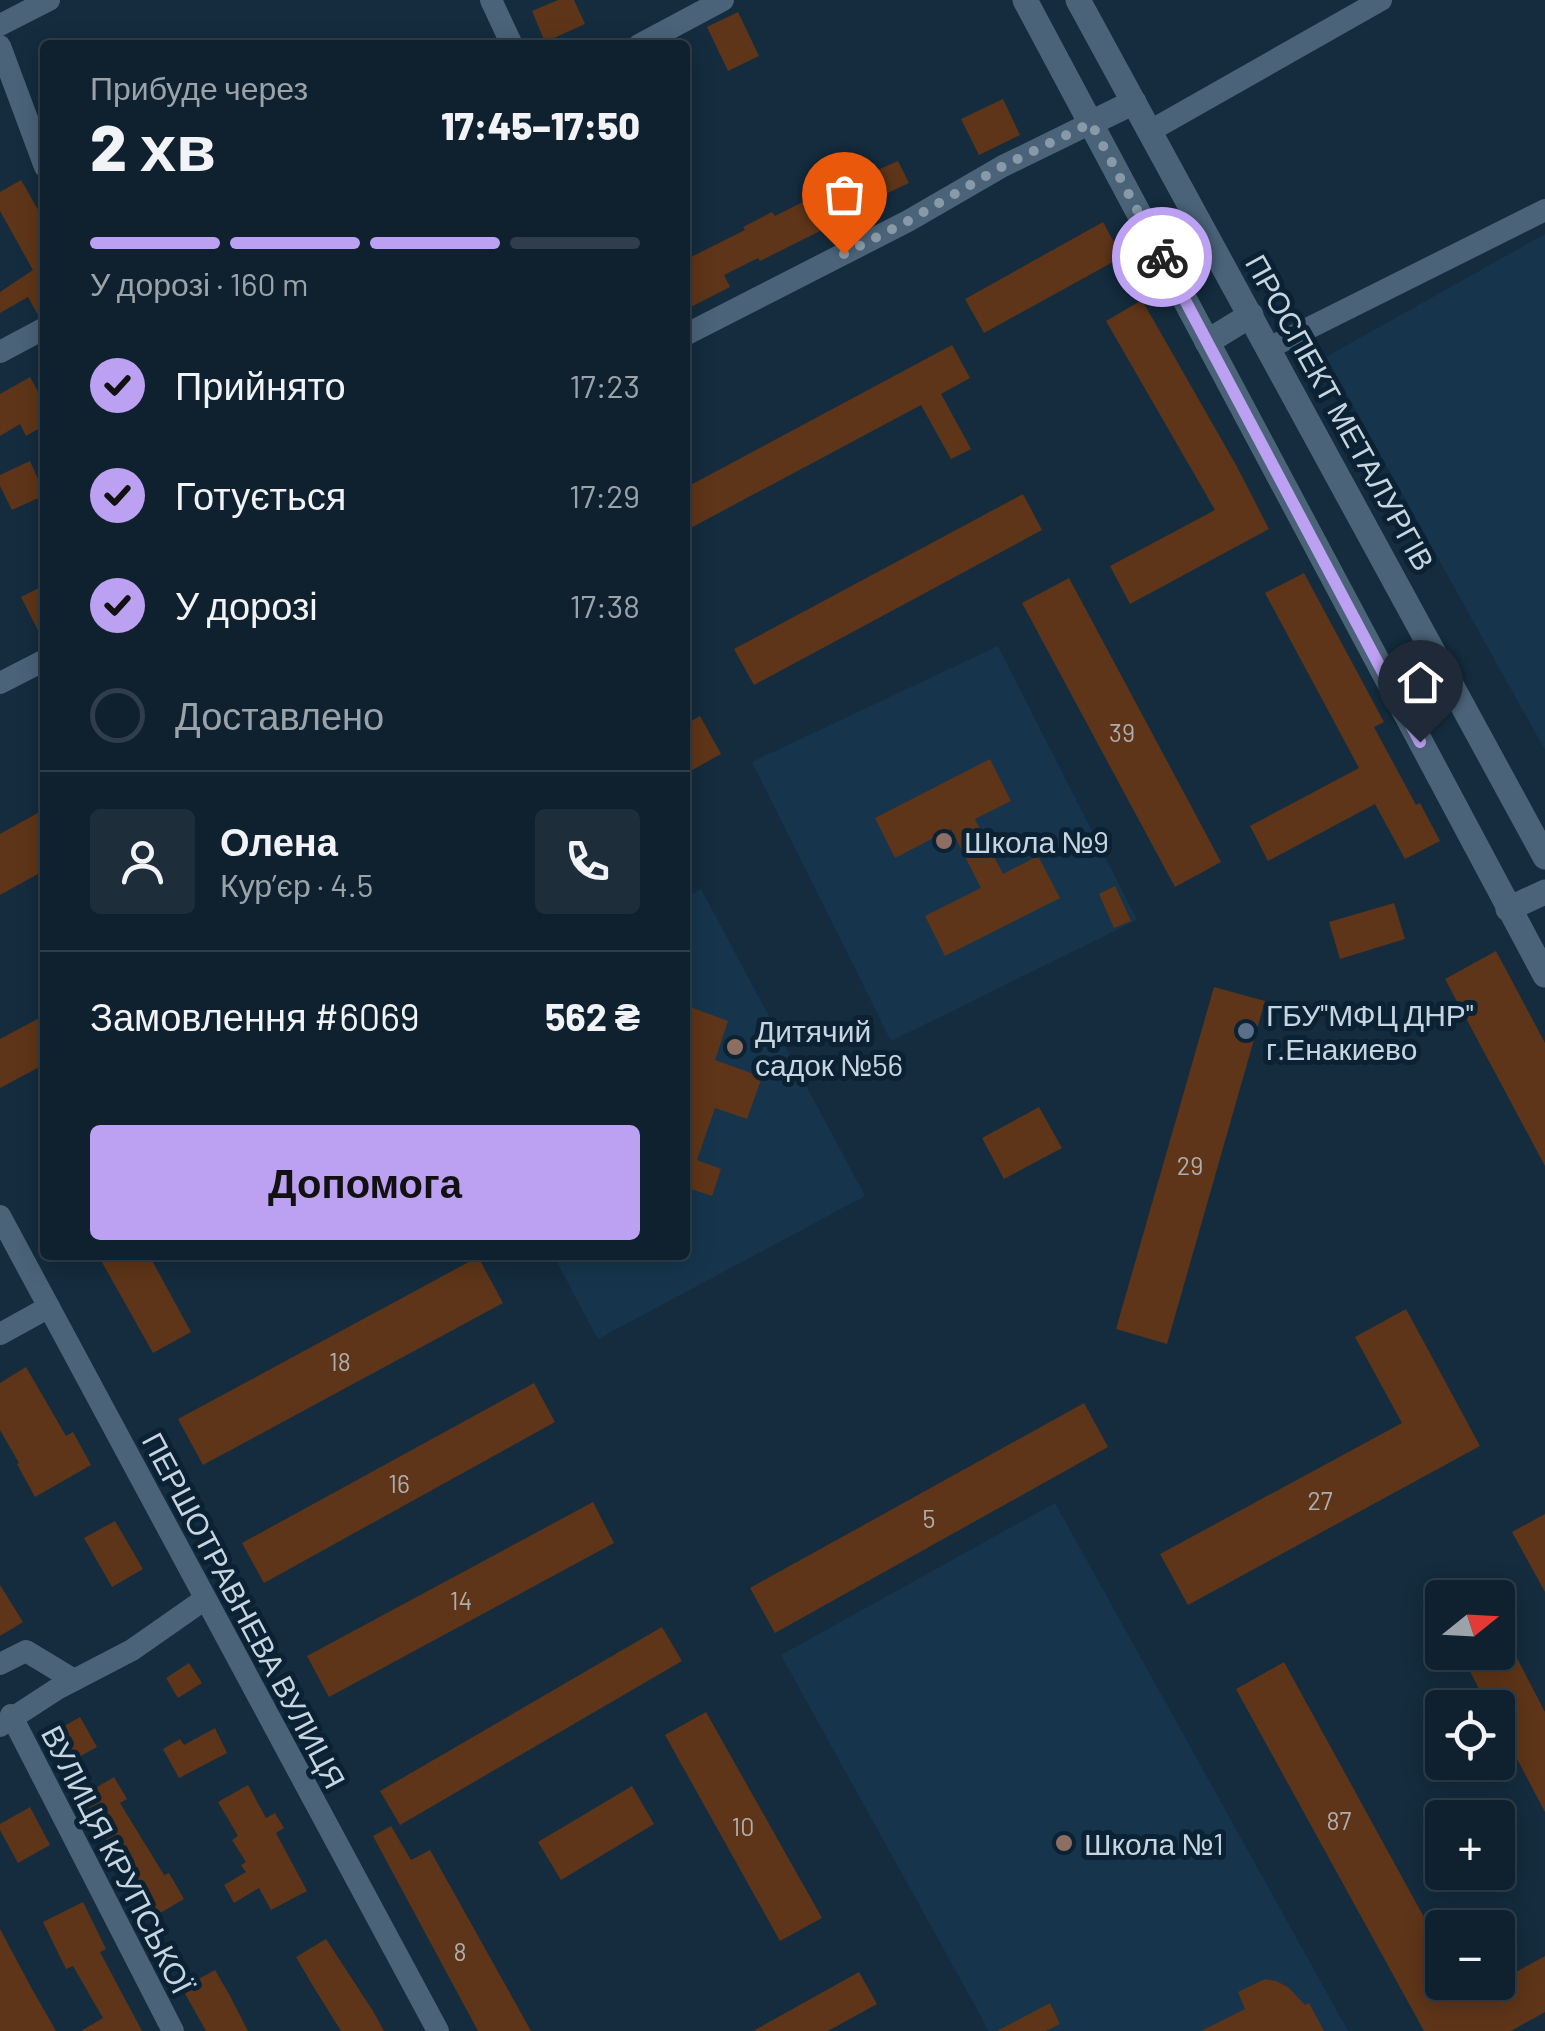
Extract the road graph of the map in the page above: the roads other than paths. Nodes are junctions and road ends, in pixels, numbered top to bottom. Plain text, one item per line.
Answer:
1 (48, 0) edge
2 (490, 0) edge
3 (723, 0) edge
4 (1025, 0) edge
5 (1078, 0) edge
6 (1381, 0) edge
7 (0, 25) edge
8 (510, 40) edge
9 (648, 40) edge
10 (0, 46) edge
11 (1134, 102) junction
12 (1091, 123) junction
13 (1150, 131) junction
14 (40, 153) edge
15 (1545, 210) edge
16 (1251, 314) junction
17 (40, 331) edge
18 (690, 331) edge
19 (1207, 342) junction
20 (1269, 348) junction
21 (0, 352) edge
22 (40, 663) edge
23 (0, 683) edge
24 (1545, 856) edge
25 (1545, 892) edge
26 (1508, 909) junction
27 (1545, 974) edge
28 (0, 1216) edge
29 (49, 1307) junction
30 (0, 1334) edge
31 (205, 1600) junction
32 (0, 1664) edge
33 (74, 1680) junction
34 (8, 1719) edge
35 (173, 2031) edge
36 (438, 2031) edge

1 - 7 street
2 - 8 street
3 - 9 street
4 - 12 street
5 - 11 street, ПРОСПЕКТ МЕТАЛУРГІВ
6 - 13 street
10 - 14 street
11 - 12 street
11 - 13 street, ПРОСПЕКТ МЕТАЛУРГІВ
12 - 18 street
12 - 19 street
13 - 16 street, ПРОСПЕКТ МЕТАЛУРГІВ
15 - 20 street
16 - 19 street
16 - 20 street, ПРОСПЕКТ МЕТАЛУРГІВ
17 - 21 street
19 - 26 street
20 - 24 street, ПРОСПЕКТ МЕТАЛУРГІВ
22 - 23 street
25 - 26 street
26 - 27 street
28 - 29 street, ПЕРШОТРАВНЕВА ВУЛИЦЯ
29 - 30 street
29 - 31 street, ПЕРШОТРАВНЕВА ВУЛИЦЯ
31 - 33 street
31 - 36 street, ПЕРШОТРАВНЕВА ВУЛИЦЯ
32 - 33 street
33 - 34 street
34 - 35 street, ВУЛИЦЯ КРУПСЬКОЇ

